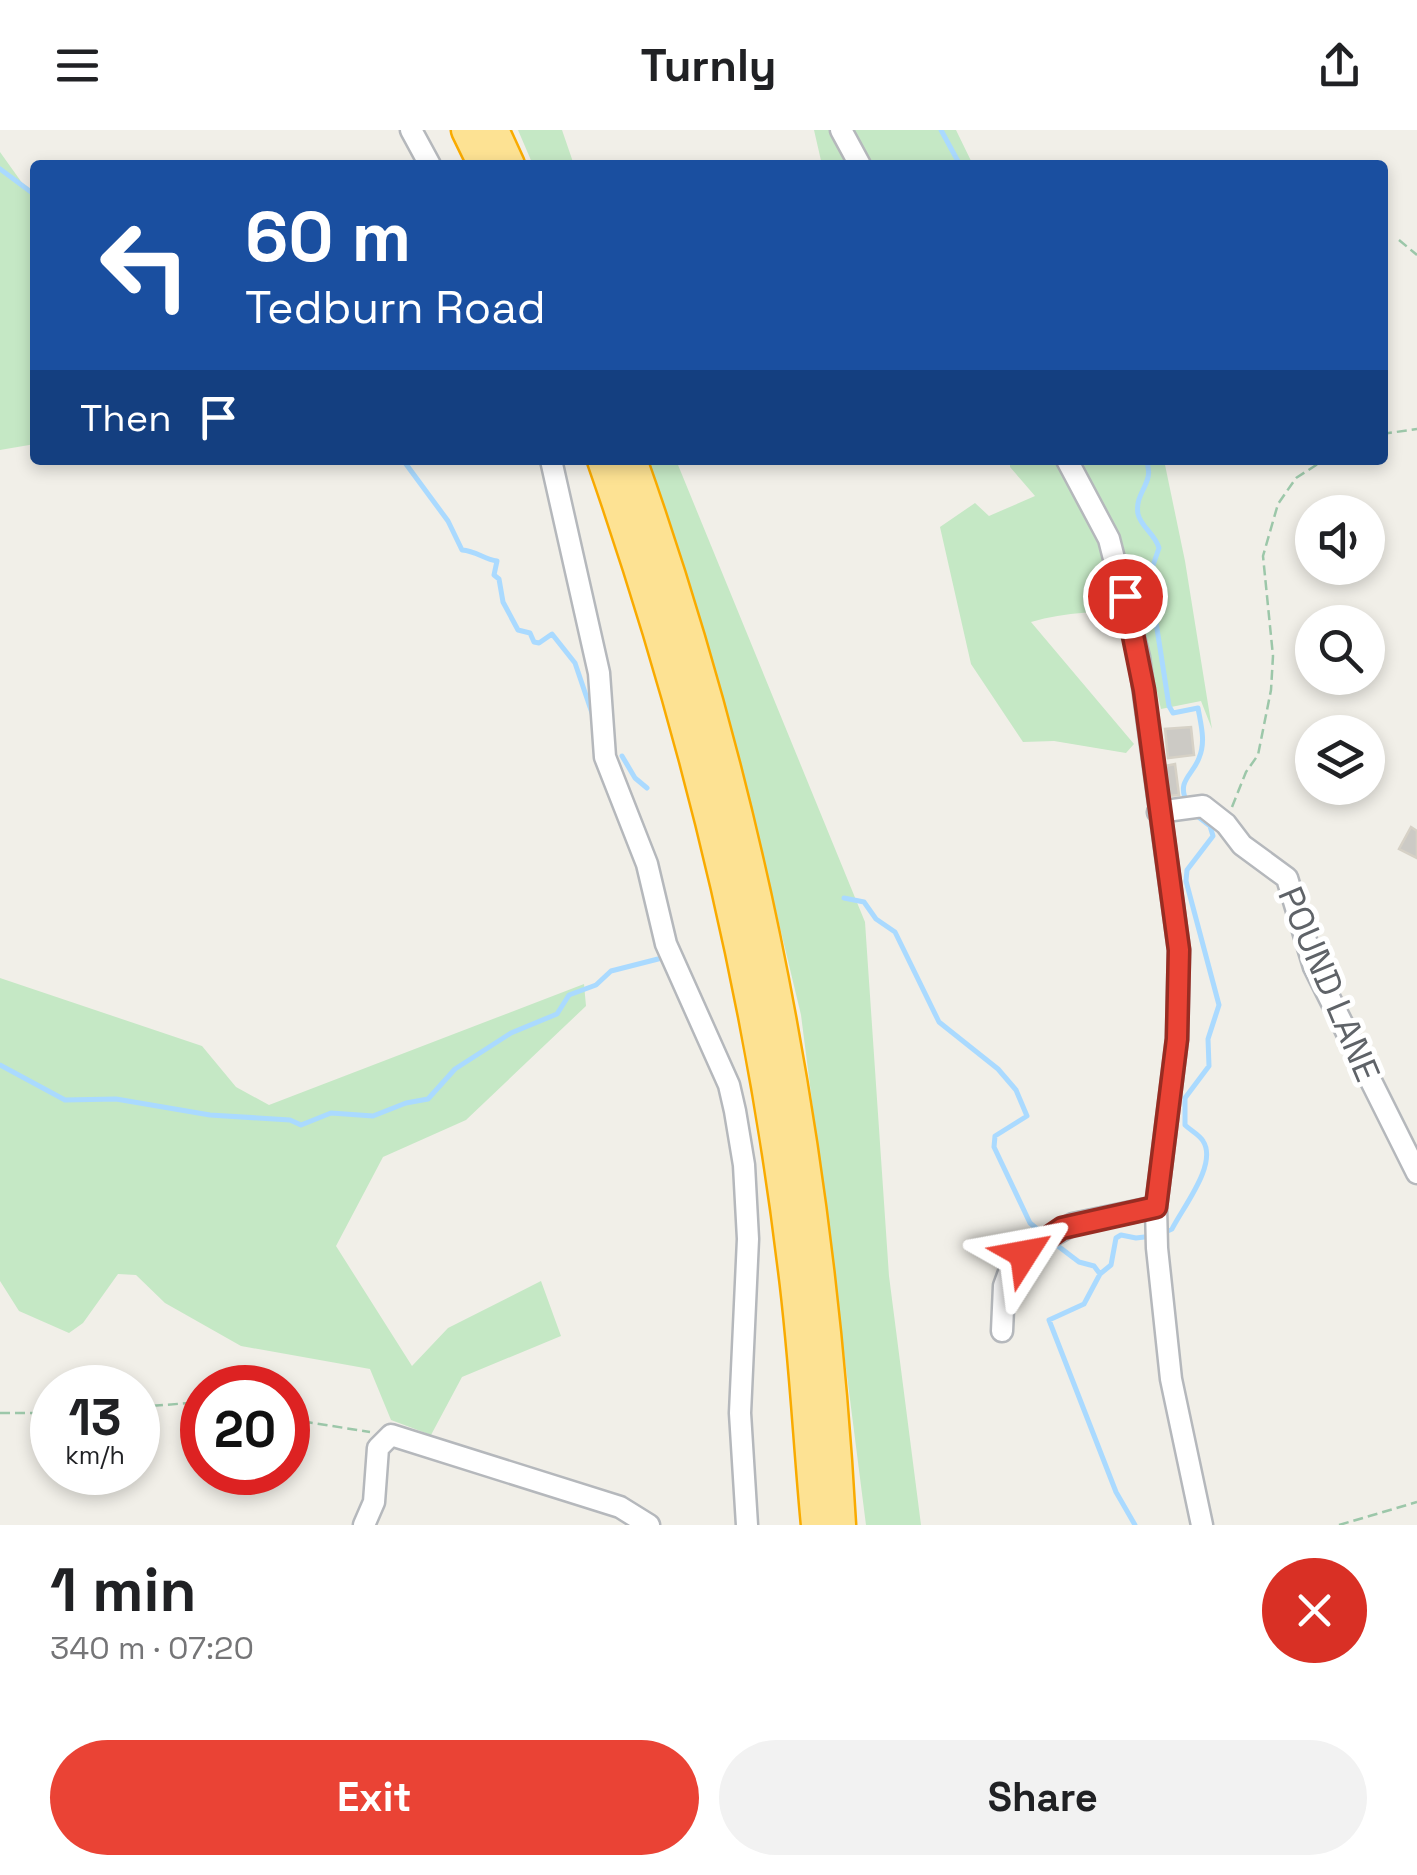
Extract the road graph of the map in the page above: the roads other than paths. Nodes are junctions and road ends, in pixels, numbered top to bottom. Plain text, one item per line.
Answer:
1 (411, 130) edge
2 (467, 130) edge
3 (494, 130) edge
4 (841, 130) edge
5 (427, 160) edge
6 (482, 160) edge
7 (507, 160) edge
8 (857, 160) edge
9 (552, 465) edge
10 (605, 465) edge
11 (632, 465) edge
12 (1070, 465) edge
13 (1158, 812) junction
14 (1417, 1173) edge
15 (1156, 1216) junction
16 (1002, 1331) dead end
17 (364, 1525) edge
18 (649, 1525) edge
19 (747, 1525) edge
20 (817, 1525) edge
21 (840, 1525) edge
22 (1202, 1525) edge

1 - 5 street
2 - 6 highway
3 - 7 highway
4 - 8 street
9 - 19 street
10 - 20 highway
11 - 21 highway
12 - 13 street
13 - 14 street, POUND LANE
13 - 15 street
15 - 16 street
15 - 22 street
17 - 18 street

